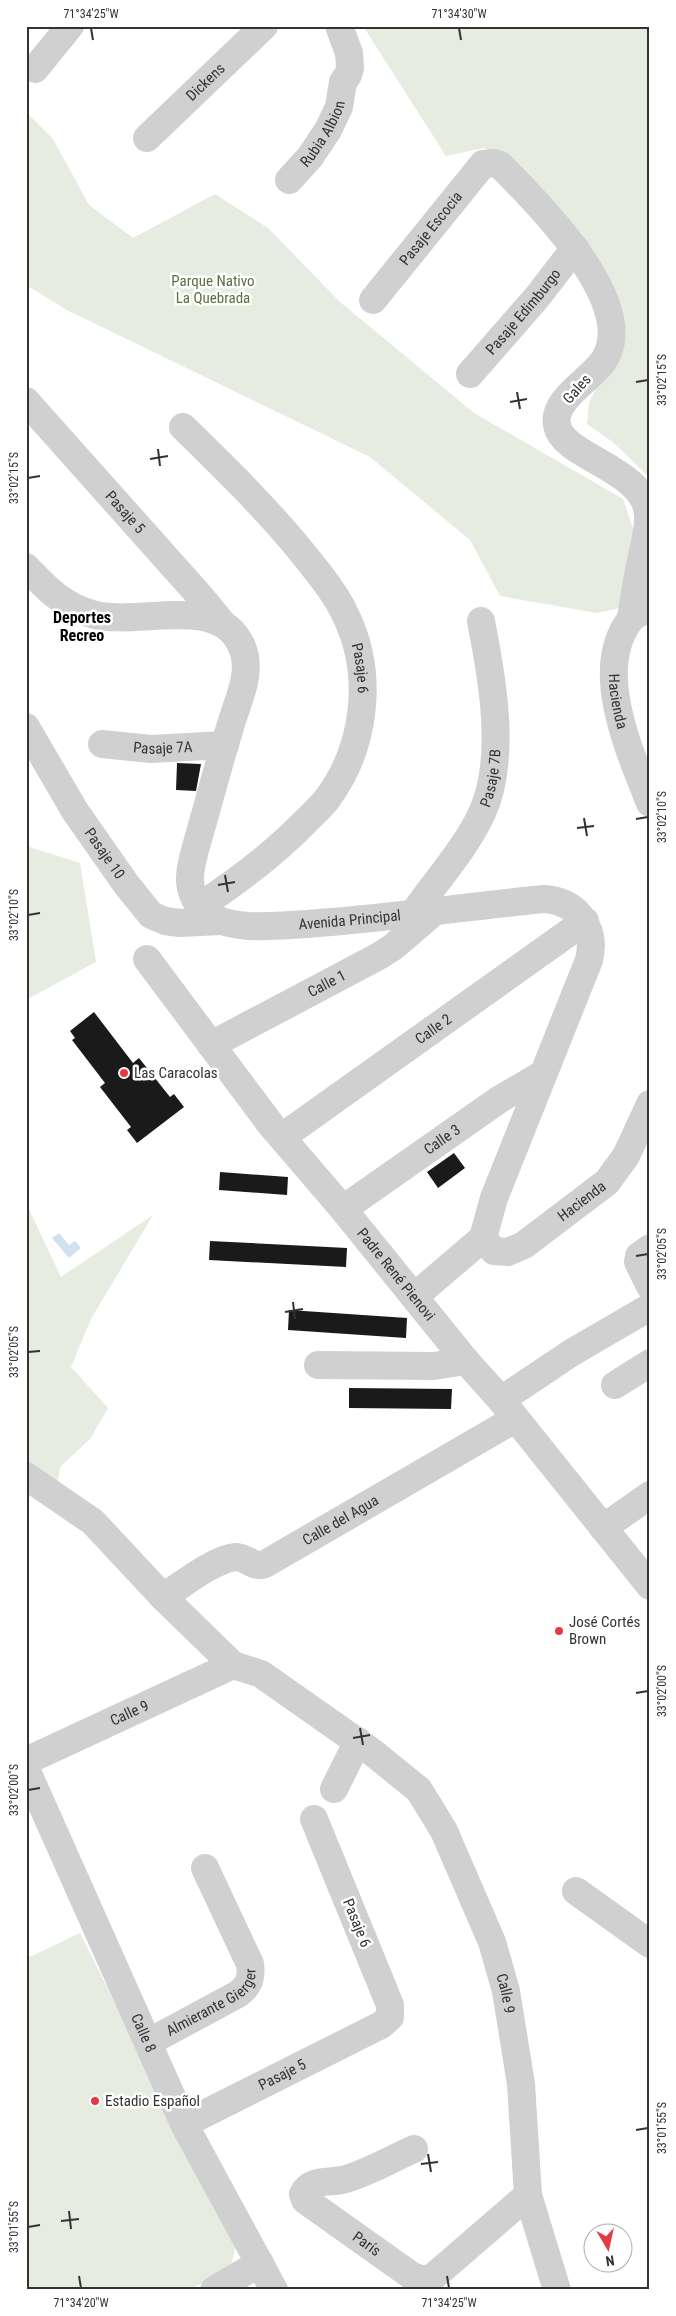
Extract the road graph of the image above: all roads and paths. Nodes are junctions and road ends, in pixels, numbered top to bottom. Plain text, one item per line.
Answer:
1 (70, 26) edge
2 (264, 26) edge
3 (340, 30) edge
4 (35, 69) dead end
5 (147, 138) dead end
6 (494, 163) joint
7 (289, 180) dead end
8 (575, 248) junction
9 (373, 300) dead end
10 (470, 374) dead end
11 (26, 401) edge
12 (183, 427) dead end
13 (26, 567) edge
14 (640, 613) edge
15 (481, 621) dead end
16 (222, 623) junction
17 (26, 728) edge
18 (102, 744) dead end
19 (225, 745) junction
20 (650, 803) edge
21 (424, 912) junction
22 (210, 913) junction
23 (585, 922) junction
24 (147, 959) dead end
25 (211, 1045) junction
26 (544, 1074) junction
27 (650, 1104) edge
28 (282, 1137) junction
29 (343, 1209) junction
30 (483, 1238) junction
31 (650, 1248) edge
32 (650, 1286) edge
33 (415, 1296) junction
34 (650, 1307) edge
35 (466, 1361) junction
36 (650, 1364) edge
37 (318, 1365) dead end
38 (615, 1385) dead end
39 (508, 1409) junction
40 (26, 1476) edge
41 (650, 1495) edge
42 (603, 1528) junction
43 (645, 1572) edge
44 (164, 1597) junction
45 (233, 1665) junction
46 (358, 1741) junction
47 (26, 1761) edge
48 (26, 1769) edge
49 (334, 1789) dead end
50 (314, 1819) dead end
51 (205, 1868) dead end
52 (576, 1891) dead end
53 (650, 1944) edge
54 (381, 2025) joint
55 (149, 2042) junction
56 (184, 2124) junction
57 (414, 2149) dead end
58 (528, 2194) junction
59 (260, 2264) junction
60 (214, 2290) edge
61 (274, 2290) edge
62 (557, 2290) edge

1 - 4 street
2 - 5 street, Dickens
3 - 7 street, Rubia Albion
6 - 8 street, Gales
6 - 9 street, Pasaje Escocia
8 - 10 street, Pasaje Edimburgo
8 - 14 street, Gales
11 - 16 street, Pasaje 5
12 - 22 street, Pasaje 6
13 - 16 street
14 - 20 street, Hacienda
15 - 21 street, Pasaje 7B
16 - 19 street
17 - 22 street, Pasaje 10
18 - 19 street, Pasaje 7A
19 - 22 street
21 - 22 street, Avenida Principal
21 - 23 street, Avenida Principal
21 - 25 street, Calle 1
23 - 26 street
23 - 28 street, Calle 2
24 - 25 street, Padre René Pienovi
25 - 28 street, Padre René Pienovi
26 - 29 street, Calle 3
26 - 30 street
27 - 30 street, Hacienda
28 - 29 street, Padre René Pienovi
29 - 33 street, Padre René Pienovi
30 - 33 street
31 - 32 street
33 - 35 street, Padre René Pienovi
34 - 39 street, Calle del Agua
35 - 37 street
35 - 39 street, Padre René Pienovi
36 - 38 street
39 - 42 street, Padre René Pienovi
39 - 44 street, Calle del Agua
40 - 44 street, Calle 9
41 - 42 street
42 - 43 street, Padre René Pienovi
44 - 45 street, Calle 9
45 - 46 street, Calle 9
45 - 47 street, Calle 9
46 - 49 street
46 - 58 street, Calle 9
48 - 55 street, Calle 8
50 - 54 street, Pasaje 6
51 - 55 street, Almierante Gierger
52 - 53 street
54 - 56 street, Pasaje 5
55 - 56 street, Calle 8
56 - 59 street, Calle 8
57 - 58 street, París
58 - 62 street, Calle 9
59 - 60 street
59 - 61 street, Calle 8

